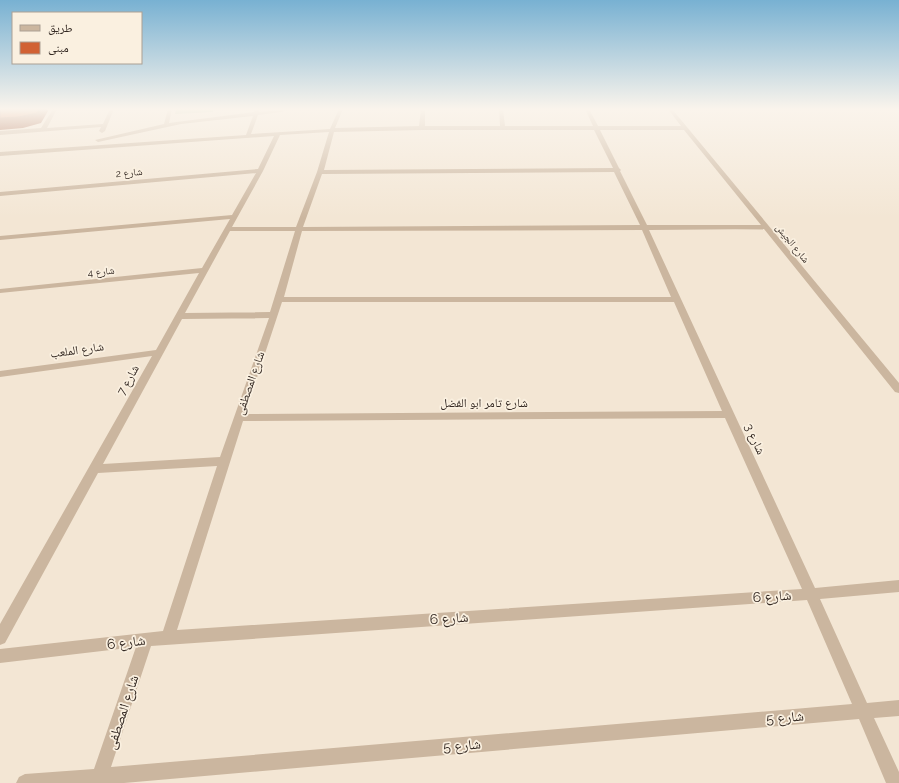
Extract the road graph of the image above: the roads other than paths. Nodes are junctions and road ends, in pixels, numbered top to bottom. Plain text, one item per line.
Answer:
1 (74, 146) edge
2 (272, 146) edge
3 (328, 146) edge
4 (605, 146) edge
5 (700, 146) edge
6 (0, 154) edge
7 (618, 170) junction
8 (260, 171) junction
9 (320, 172) junction
10 (0, 194) edge
11 (233, 217) junction
12 (644, 227) junction
13 (767, 227) junction
14 (227, 229) junction
15 (299, 229) junction
16 (0, 238) edge
17 (205, 270) junction
18 (0, 291) edge
19 (677, 299) junction
20 (279, 300) junction
21 (274, 315) junction
22 (179, 316) junction
23 (158, 352) junction
24 (0, 374) edge
25 (899, 390) edge
26 (729, 414) junction
27 (239, 418) junction
28 (224, 461) junction
29 (93, 469) junction
30 (899, 586) edge
31 (811, 594) junction
32 (168, 637) junction
33 (0, 638) edge
34 (146, 640) junction
35 (0, 656) edge
36 (899, 708) edge
37 (863, 711) junction
38 (99, 780) edge
39 (25, 783) edge
40 (894, 783) edge

1 - 6 street
2 - 8 street, شارع 7
3 - 9 street, شارع المصطفى
4 - 7 street, شارع 3
5 - 13 street, شارع الجيش
7 - 9 street
7 - 12 street, شارع 3
8 - 10 street, شارع 2
8 - 11 street, شارع 7
9 - 15 street, شارع المصطفى
11 - 14 street, شارع 7
11 - 16 street
12 - 13 street
12 - 15 street
12 - 19 street, شارع 3
13 - 25 street, شارع الجيش
14 - 15 street
14 - 17 street, شارع 7
15 - 20 street, شارع المصطفى
17 - 18 street, شارع 4
17 - 22 street, شارع 7
19 - 20 street
19 - 26 street, شارع 3
20 - 21 street, شارع المصطفى
21 - 22 street
21 - 27 street, شارع المصطفى
22 - 23 street, شارع 7
23 - 24 street, شارع الملعب
23 - 29 street, شارع 7
26 - 27 street, شارع تامر ابو الفضل
26 - 31 street, شارع 3
27 - 28 street, شارع المصطفى
28 - 29 street
28 - 32 street, شارع المصطفى
29 - 33 street, شارع 7
30 - 31 street, شارع 6
31 - 32 street, شارع 6
31 - 37 street, شارع 3
32 - 34 street, شارع 6
34 - 35 street, شارع 6
34 - 38 street, شارع المصطفى
36 - 37 street, شارع 5
37 - 38 street, شارع 5
37 - 40 street, شارع 3
38 - 39 street, شارع 5

